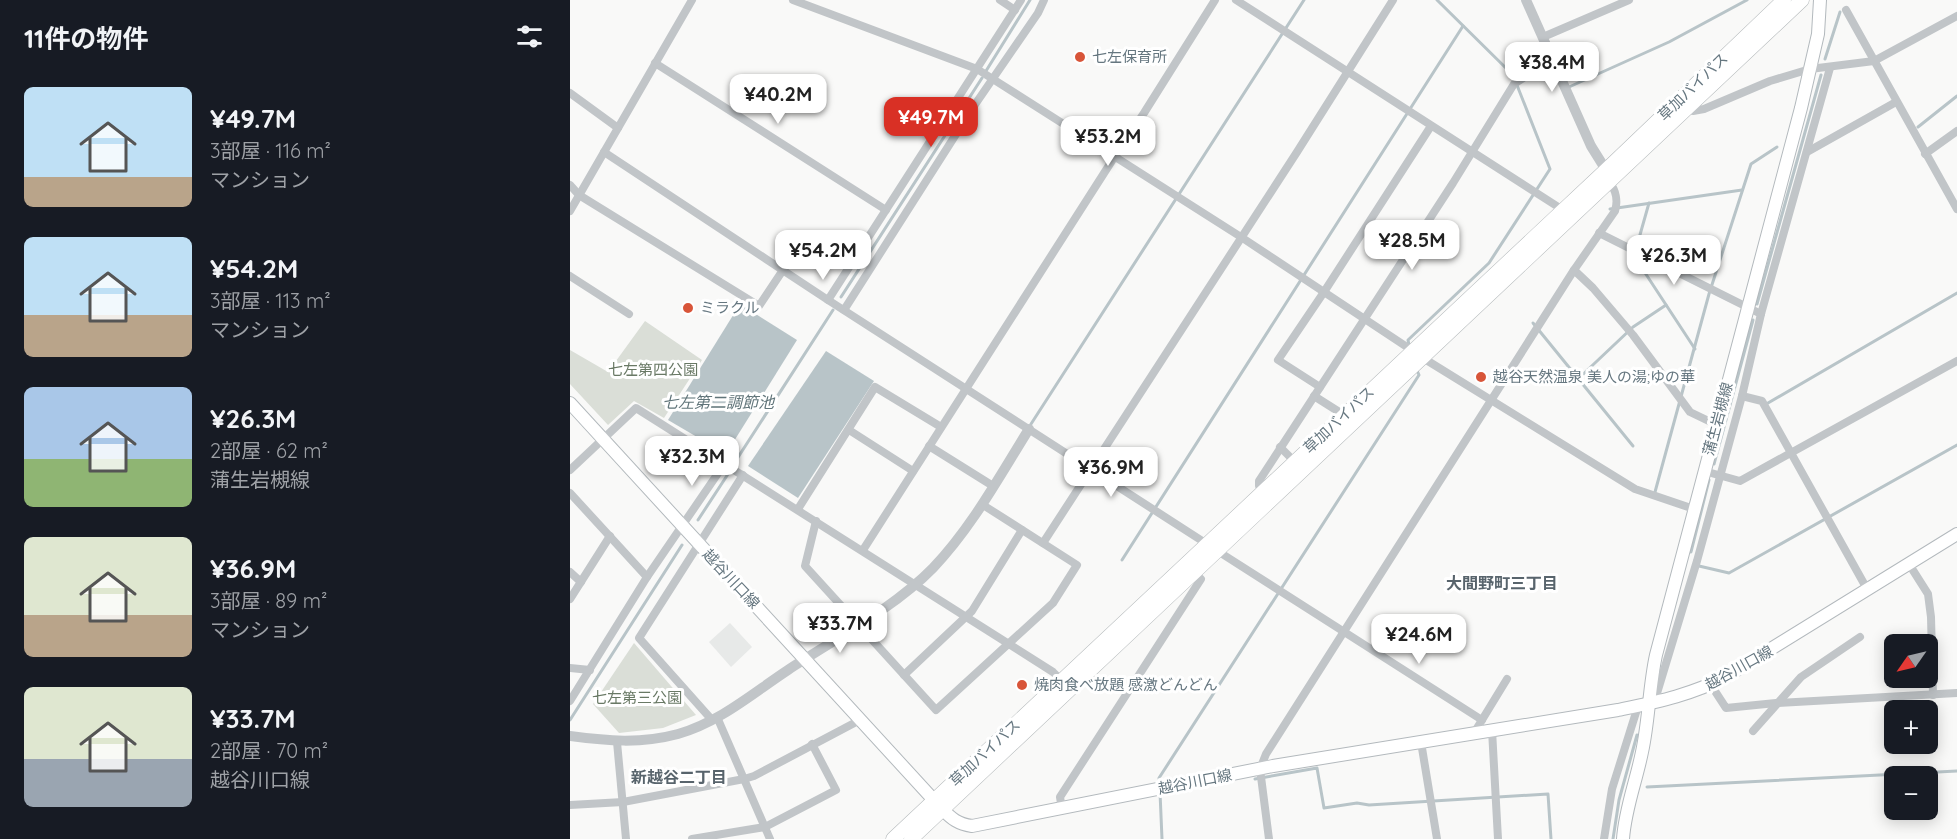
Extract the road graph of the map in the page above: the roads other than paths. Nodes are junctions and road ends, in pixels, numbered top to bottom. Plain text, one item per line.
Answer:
1 (692, 0) edge
2 (793, 0) edge
3 (1000, 0) edge
4 (1022, 0) edge
5 (1044, 0) edge
6 (1215, 0) edge
7 (1236, 0) edge
8 (1393, 0) edge
9 (1526, 0) edge
10 (1629, 0) edge
11 (1784, 0) edge
12 (1802, 0) edge
13 (1820, 0) edge
14 (1015, 10) junction
15 (1846, 10) dead end
16 (1957, 16) edge
17 (1543, 37) junction
18 (1552, 59) junction
19 (1874, 61) junction
20 (655, 63) junction
21 (1830, 68) junction
22 (977, 69) junction
23 (1810, 69) junction
24 (1348, 72) junction
25 (992, 79) junction
26 (570, 93) edge
27 (1896, 102) junction
28 (1689, 107) junction
29 (1431, 126) junction
30 (618, 128) junction
31 (1957, 132) edge
32 (604, 152) junction
33 (1471, 152) junction
34 (1807, 152) junction
35 (1925, 154) junction
36 (1114, 156) junction
37 (1608, 176) junction
38 (570, 185) edge
39 (579, 195) junction
40 (1957, 209) edge
41 (886, 210) junction
42 (1563, 210) junction
43 (570, 211) edge
44 (1599, 233) junction
45 (1241, 237) junction
46 (783, 270) junction
47 (1574, 270) junction
48 (570, 276) edge
49 (1324, 292) junction
50 (828, 300) junction
51 (1748, 309) junction
52 (844, 310) junction
53 (629, 314) dead end
54 (1761, 314) junction
55 (1365, 318) junction
56 (1418, 354) junction
57 (1957, 361) edge
58 (1320, 387) junction
59 (966, 389) junction
60 (1314, 396) junction
61 (1742, 396) junction
62 (1493, 399) junction
63 (570, 403) edge
64 (1344, 415) junction
65 (1717, 425) junction
66 (941, 427) junction
67 (1029, 429) junction
68 (849, 430) junction
69 (603, 440) junction
70 (929, 446) junction
71 (1280, 447) junction
72 (1792, 454) junction
73 (1294, 461) junction
74 (724, 463) junction
75 (570, 470) edge
76 (1091, 470) junction
77 (913, 471) junction
78 (1704, 471) junction
79 (744, 475) junction
80 (1720, 476) junction
81 (993, 486) junction
82 (1263, 491) junction
83 (570, 493) edge
84 (983, 504) junction
85 (1694, 509) junction
86 (798, 510) junction
87 (816, 521) junction
88 (682, 526) junction
89 (1022, 530) junction
90 (1957, 534) edge
91 (610, 536) junction
92 (1043, 543) junction
93 (700, 545) junction
94 (1212, 547) junction
95 (863, 550) junction
96 (1909, 564) junction
97 (570, 572) edge
98 (1194, 573) junction
99 (647, 578) junction
100 (581, 582) junction
101 (915, 584) junction
102 (1867, 589) junction
103 (570, 599) edge
104 (966, 617) junction
105 (858, 624) junction
106 (1343, 632) junction
107 (1860, 637) dead end
108 (1008, 644) junction
109 (805, 659) junction
110 (570, 668) edge
111 (590, 670) junction
112 (904, 675) junction
113 (1507, 679) dead end
114 (1062, 681) junction
115 (1711, 685) junction
116 (1957, 693) edge
117 (1933, 695) junction
118 (570, 701) edge
119 (1776, 703) junction
120 (1647, 704) junction
121 (715, 719) junction
122 (860, 720) junction
123 (1482, 720) junction
124 (1492, 730) junction
125 (1753, 731) dead end
126 (1474, 733) junction
127 (570, 736) edge
128 (617, 742) junction
129 (1420, 742) junction
130 (812, 744) junction
131 (1260, 769) junction
132 (744, 779) junction
133 (623, 802) junction
134 (938, 804) junction
135 (570, 805) edge
136 (1062, 809) junction
137 (765, 827) junction
138 (902, 837) edge
139 (626, 839) edge
140 (692, 839) edge
141 (770, 839) edge
142 (1269, 839) edge
143 (1437, 839) edge
144 (1498, 839) edge
145 (1604, 839) edge
146 (1623, 839) edge

1 - 20 street
2 - 22 street
3 - 14 street
4 - 14 street
5 - 25 street
6 - 36 street
7 - 24 street
8 - 24 street
9 - 17 street
10 - 17 street
11 - 37 highway, 草加バイパス
12 - 28 highway, 草加バイパス
13 - 23 main road, 蒲生岩槻線
14 - 22 street
15 - 19 street
16 - 19 street
17 - 18 street
18 - 33 street
18 - 37 street
19 - 21 street
19 - 27 street
20 - 30 street
20 - 41 street
21 - 23 street
21 - 34 street
22 - 25 street
22 - 41 street
23 - 28 street
23 - 51 main road, 蒲生岩槻線
24 - 29 street
24 - 45 street
25 - 36 street
25 - 52 street
26 - 30 street
27 - 34 street
27 - 35 street
28 - 37 highway, 草加バイパス
29 - 33 street
29 - 49 street
30 - 32 street
31 - 35 street
32 - 39 street
32 - 46 street
33 - 42 street
33 - 55 street
34 - 54 street
35 - 40 street
36 - 45 street
36 - 59 street
37 - 42 highway, 草加バイパス
37 - 44 street
37 - 56 highway, 草加バイパス
38 - 39 street
39 - 43 street
39 - 46 street
41 - 50 street
42 - 56 highway, 草加バイパス
44 - 47 street
44 - 51 street
45 - 49 street
45 - 76 street
46 - 50 street
47 - 62 street
47 - 65 street
48 - 53 street
49 - 55 street
49 - 58 street
50 - 52 street
51 - 54 street
51 - 65 main road, 蒲生岩槻線
52 - 59 street
54 - 61 street
55 - 56 street
55 - 58 street
56 - 62 street
56 - 64 highway, 草加バイパス
56 - 94 highway, 草加バイパス
57 - 72 street
58 - 60 street
59 - 66 street
59 - 67 street
60 - 64 street
60 - 71 street
61 - 72 street
61 - 80 street
62 - 85 street
62 - 106 street
63 - 69 main road, 越谷川口線
64 - 73 highway, 草加バイパス
65 - 78 main road, 蒲生岩槻線
66 - 68 street
66 - 70 street
67 - 76 street
67 - 81 street
68 - 77 street
68 - 86 street
69 - 74 street
69 - 75 street
69 - 88 main road, 越谷川口線
70 - 77 street
70 - 81 street
71 - 73 street
71 - 82 street
72 - 80 street
72 - 102 street
73 - 82 highway, 草加バイパス
74 - 79 street
74 - 88 street
76 - 92 street
76 - 94 street
77 - 95 street
78 - 80 street
78 - 85 main road, 蒲生岩槻線
79 - 86 street
79 - 93 street
80 - 120 street
81 - 84 street
82 - 94 highway, 草加バイパス
83 - 91 street
84 - 89 street
84 - 101 street
85 - 120 main road, 蒲生岩槻線
86 - 87 street
87 - 95 street
87 - 105 street
88 - 93 main road, 越谷川口線
88 - 99 street
89 - 92 street
89 - 104 street
90 - 96 main road, 越谷川口線
91 - 99 street
91 - 100 street
92 - 108 street
93 - 109 main road, 越谷川口線
93 - 121 street
94 - 98 highway, 草加バイパス
94 - 106 street
94 - 114 highway, 草加バイパス
95 - 101 street
96 - 102 main road, 越谷川口線
96 - 117 street
97 - 100 street
98 - 134 highway, 草加バイパス
98 - 136 street
99 - 111 street
100 - 103 street
101 - 104 street
101 - 105 street
102 - 115 main road, 越谷川口線
104 - 108 street
104 - 112 street
105 - 109 street
105 - 112 street
106 - 123 street
106 - 131 street
107 - 119 street
108 - 112 street
108 - 114 street
109 - 121 street
109 - 122 main road, 越谷川口線
110 - 111 street
111 - 118 street
113 - 123 street
114 - 134 highway, 草加バイパス
115 - 119 street
115 - 120 main road, 越谷川口線
116 - 117 street
117 - 119 street
119 - 125 street
120 - 124 main road, 越谷川口線
120 - 145 street
120 - 146 main road, 蒲生岩槻線
121 - 128 street
121 - 132 street
122 - 130 street
122 - 134 main road, 越谷川口線
123 - 126 street
124 - 126 main road, 越谷川口線
124 - 144 street
126 - 129 main road, 越谷川口線
127 - 128 street
128 - 133 street
129 - 131 main road, 越谷川口線
129 - 143 street
130 - 132 street
130 - 137 street
131 - 136 main road, 越谷川口線
131 - 142 street
132 - 133 street
132 - 137 street
133 - 135 street
133 - 139 street
134 - 136 main road, 越谷川口線
134 - 138 highway, 草加バイパス
137 - 140 street
137 - 141 street

